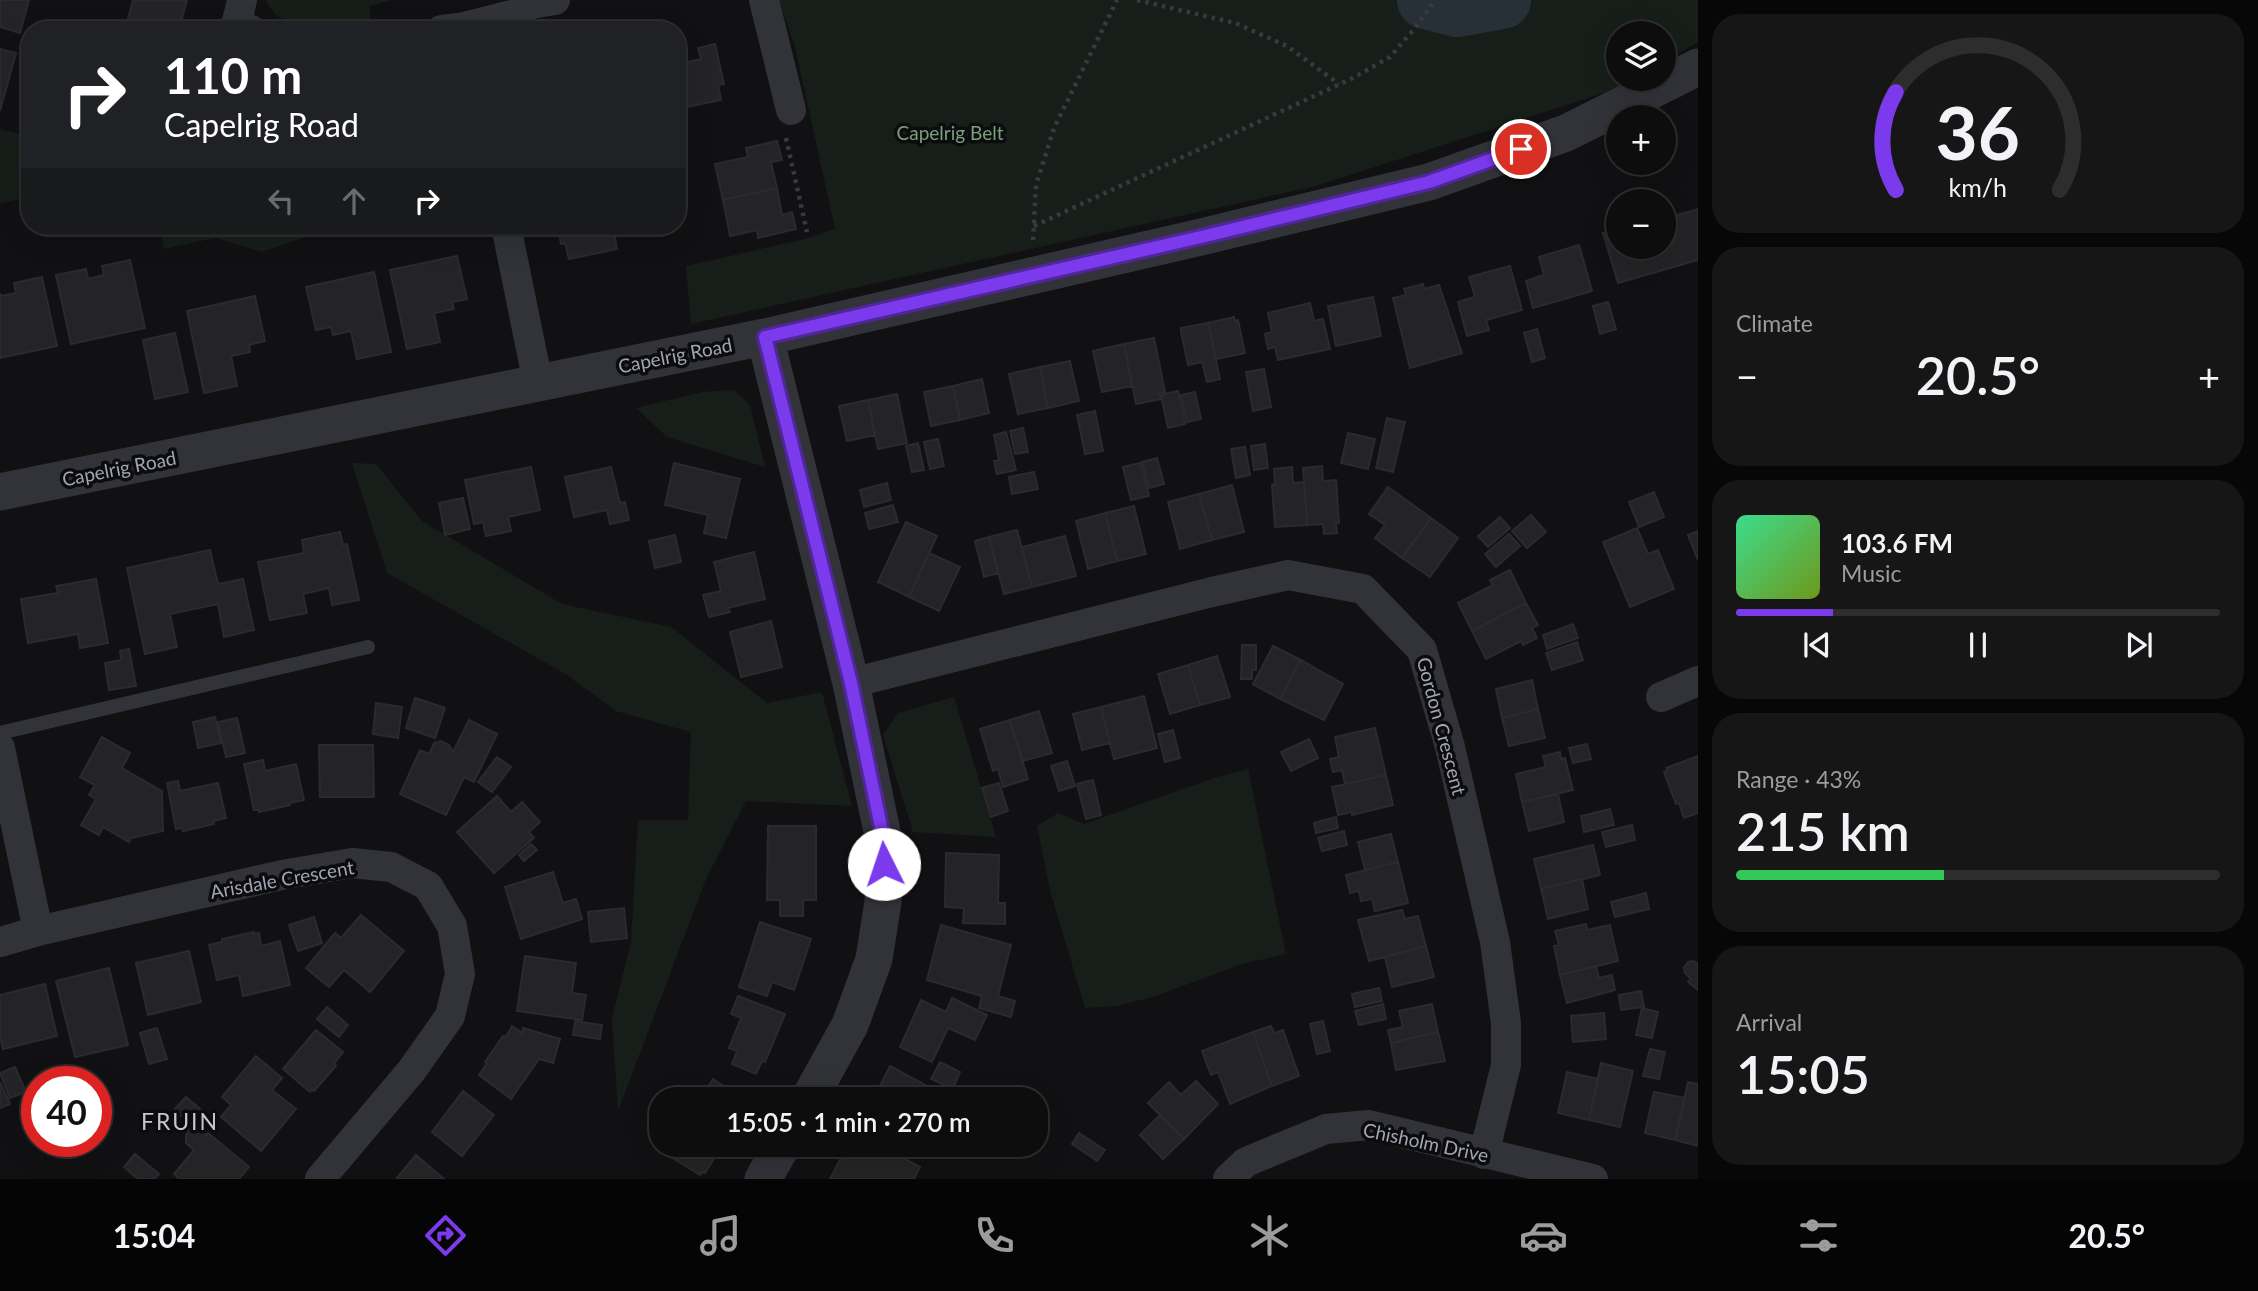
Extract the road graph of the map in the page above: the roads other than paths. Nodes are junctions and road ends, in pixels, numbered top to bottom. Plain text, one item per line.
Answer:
1 (242, 0) edge
2 (555, 0) edge
3 (764, 0) edge
4 (237, 21) edge
5 (470, 21) edge
6 (1698, 67) edge
7 (791, 110) road end
8 (508, 235) edge
9 (765, 337) junction
10 (538, 383) junction
11 (0, 492) edge
12 (368, 647) dead end
13 (1698, 681) edge
14 (851, 683) junction
15 (1661, 698) dead end
16 (0, 733) edge
17 (0, 748) edge
18 (38, 931) junction
19 (0, 942) edge
20 (816, 1087) edge
21 (1485, 1154) junction
22 (776, 1157) edge
23 (320, 1179) edge
24 (764, 1179) edge
25 (1228, 1179) edge
26 (1593, 1179) edge

1 - 4 street
2 - 5 street
3 - 7 street
6 - 9 street, Capelrig Road
8 - 10 street
9 - 10 street, Capelrig Road
9 - 14 street
10 - 11 street, Capelrig Road
12 - 16 lane
13 - 15 street
14 - 20 street
14 - 21 street, Gordon Crescent
17 - 18 street
18 - 19 street, Arisdale Crescent
18 - 23 street, Arisdale Crescent
21 - 25 street, Chisholm Drive
21 - 26 street, Chisholm Drive
22 - 24 street

